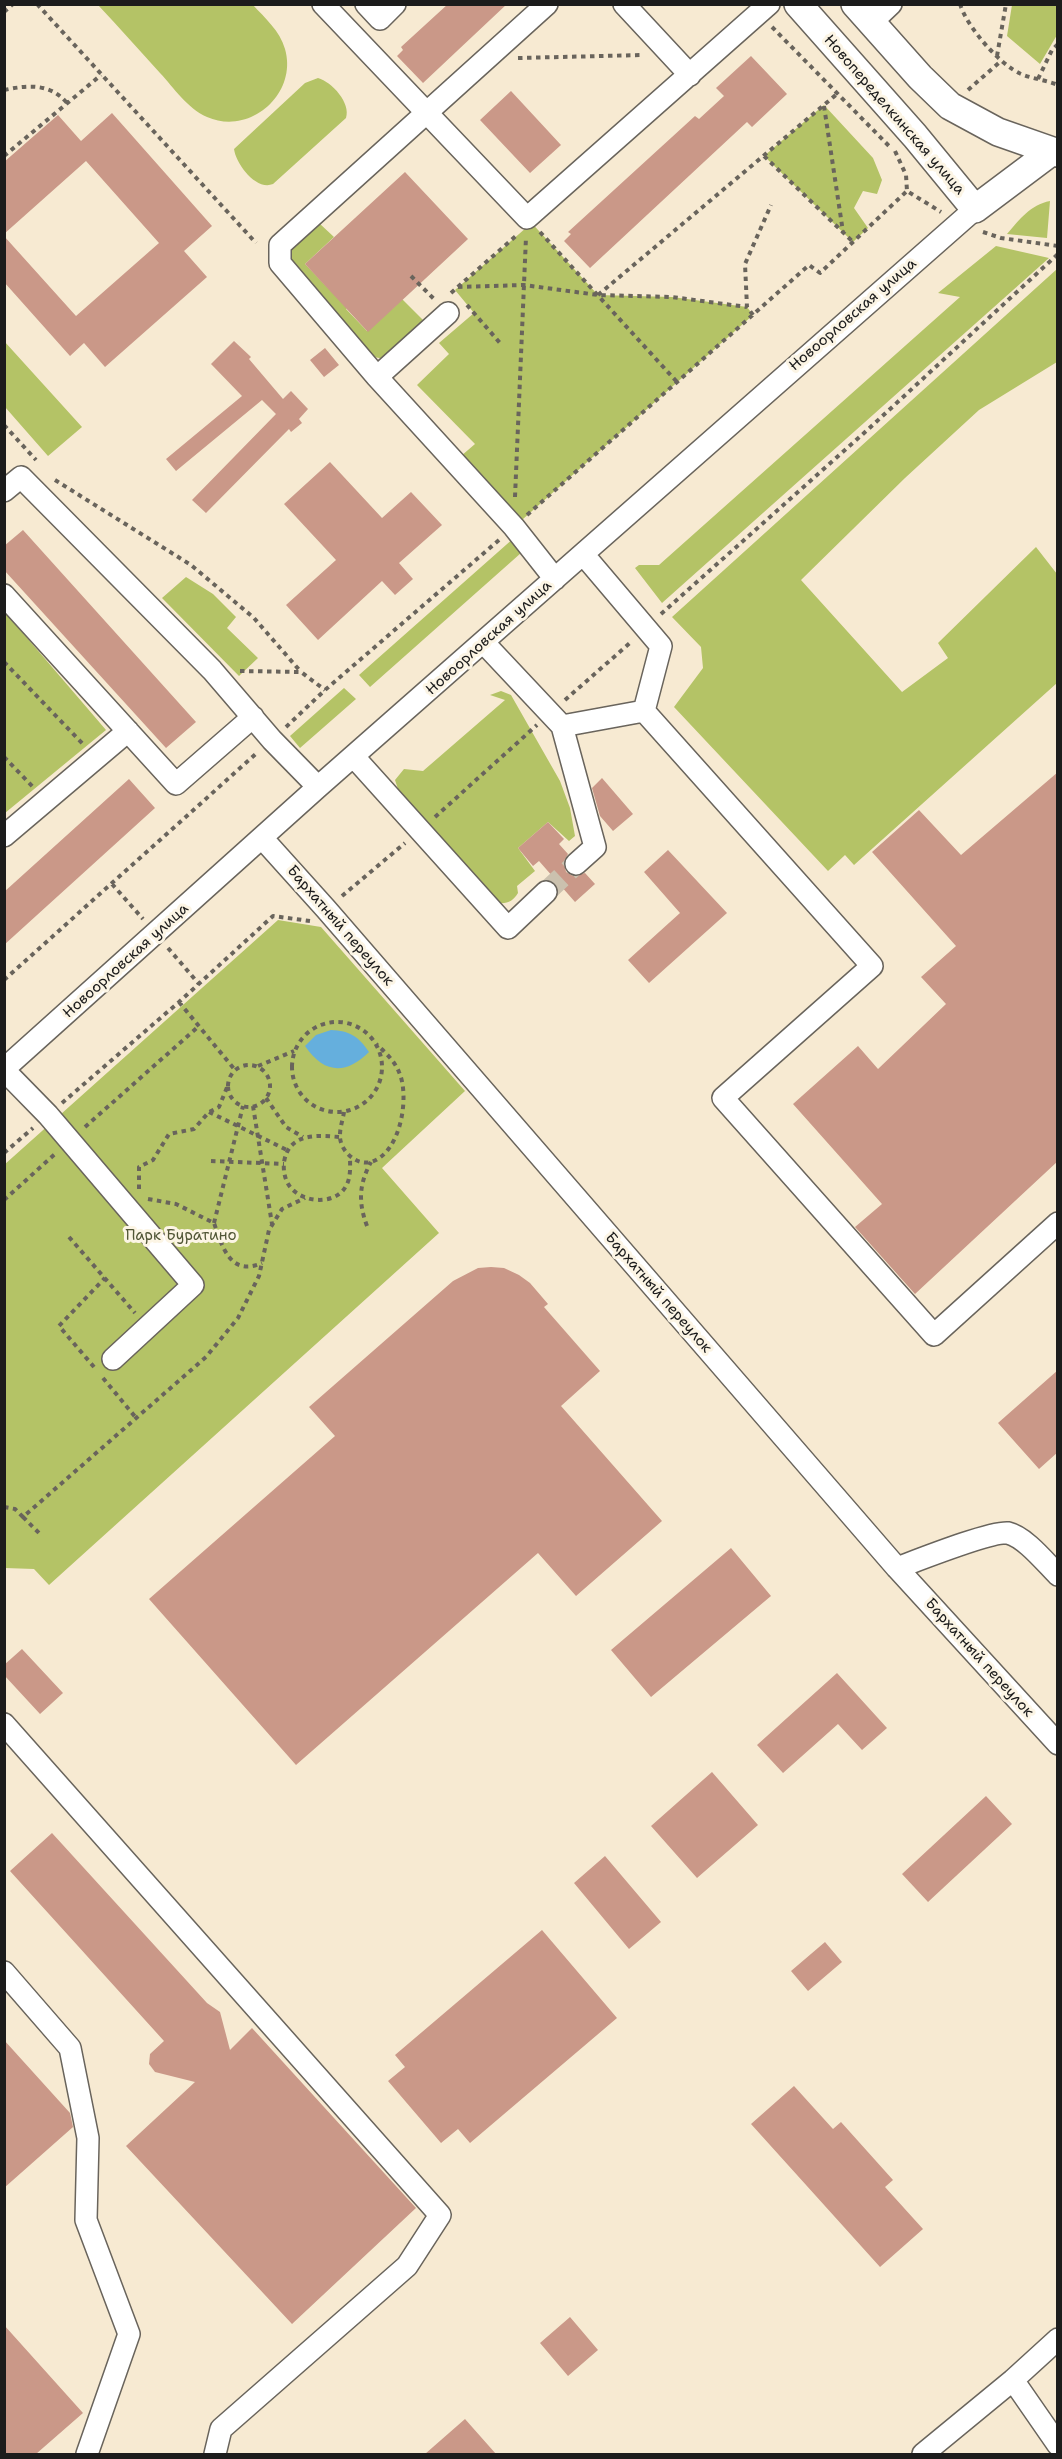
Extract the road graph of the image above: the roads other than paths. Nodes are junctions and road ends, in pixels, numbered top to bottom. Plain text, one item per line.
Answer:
1 (323, 4) edge
2 (366, 4) edge
3 (395, 4) edge
4 (547, 4) edge
5 (624, 4) edge
6 (798, 4) edge
7 (891, 4) edge
8 (765, 9) edge
9 (863, 14) edge
10 (690, 75) junction
11 (425, 113) junction
12 (1054, 153) edge
13 (966, 216) junction
14 (448, 313) road end
15 (376, 377) junction
16 (4, 491) edge
17 (583, 554) junction
18 (555, 579) junction
19 (4, 595) edge
20 (483, 642) junction
21 (645, 711) junction
22 (253, 717) junction
23 (562, 726) junction
24 (128, 731) junction
25 (354, 758) junction
26 (318, 787) junction
27 (4, 836) edge
28 (263, 839) junction
29 (576, 864) tunnel mouth
30 (546, 892) tunnel mouth
31 (7, 1062) edge
32 (1058, 1222) edge
33 (103, 1368) road end
34 (897, 1568) junction
35 (1058, 1575) edge
36 (4, 1724) edge
37 (1058, 1744) edge
38 (4, 1972) edge
39 (1058, 2339) edge
40 (1013, 2380) junction
41 (1058, 2445) edge
42 (87, 2454) edge
43 (215, 2454) edge
44 (923, 2454) edge

1 - 11 street
2 - 3 street
4 - 11 street
5 - 10 street
6 - 13 main road, Новопеределкинская улица
7 - 9 street
8 - 10 street
9 - 12 main road, Новопеределкинская улица
10 - 11 street
11 - 15 street
12 - 13 main road, Новопеределкинская улица
13 - 17 street, Новоорловская улица
14 - 15 street
15 - 18 street
16 - 22 street
17 - 18 street, Новоорловская улица
17 - 21 street
18 - 20 street, Новоорловская улица
19 - 24 street
20 - 23 street
20 - 25 street, Новоорловская улица
21 - 23 street
21 - 32 street
22 - 24 street
22 - 26 street
23 - 29 street
24 - 27 street
25 - 26 street, Новоорловская улица
25 - 30 street
26 - 28 street, Новоорловская улица
28 - 31 street, Новоорловская улица
28 - 34 street, Бархатный переулок
31 - 33 street
34 - 35 street
34 - 37 street, Бархатный переулок
36 - 43 street
38 - 42 street
39 - 40 street
40 - 41 street
40 - 44 street

